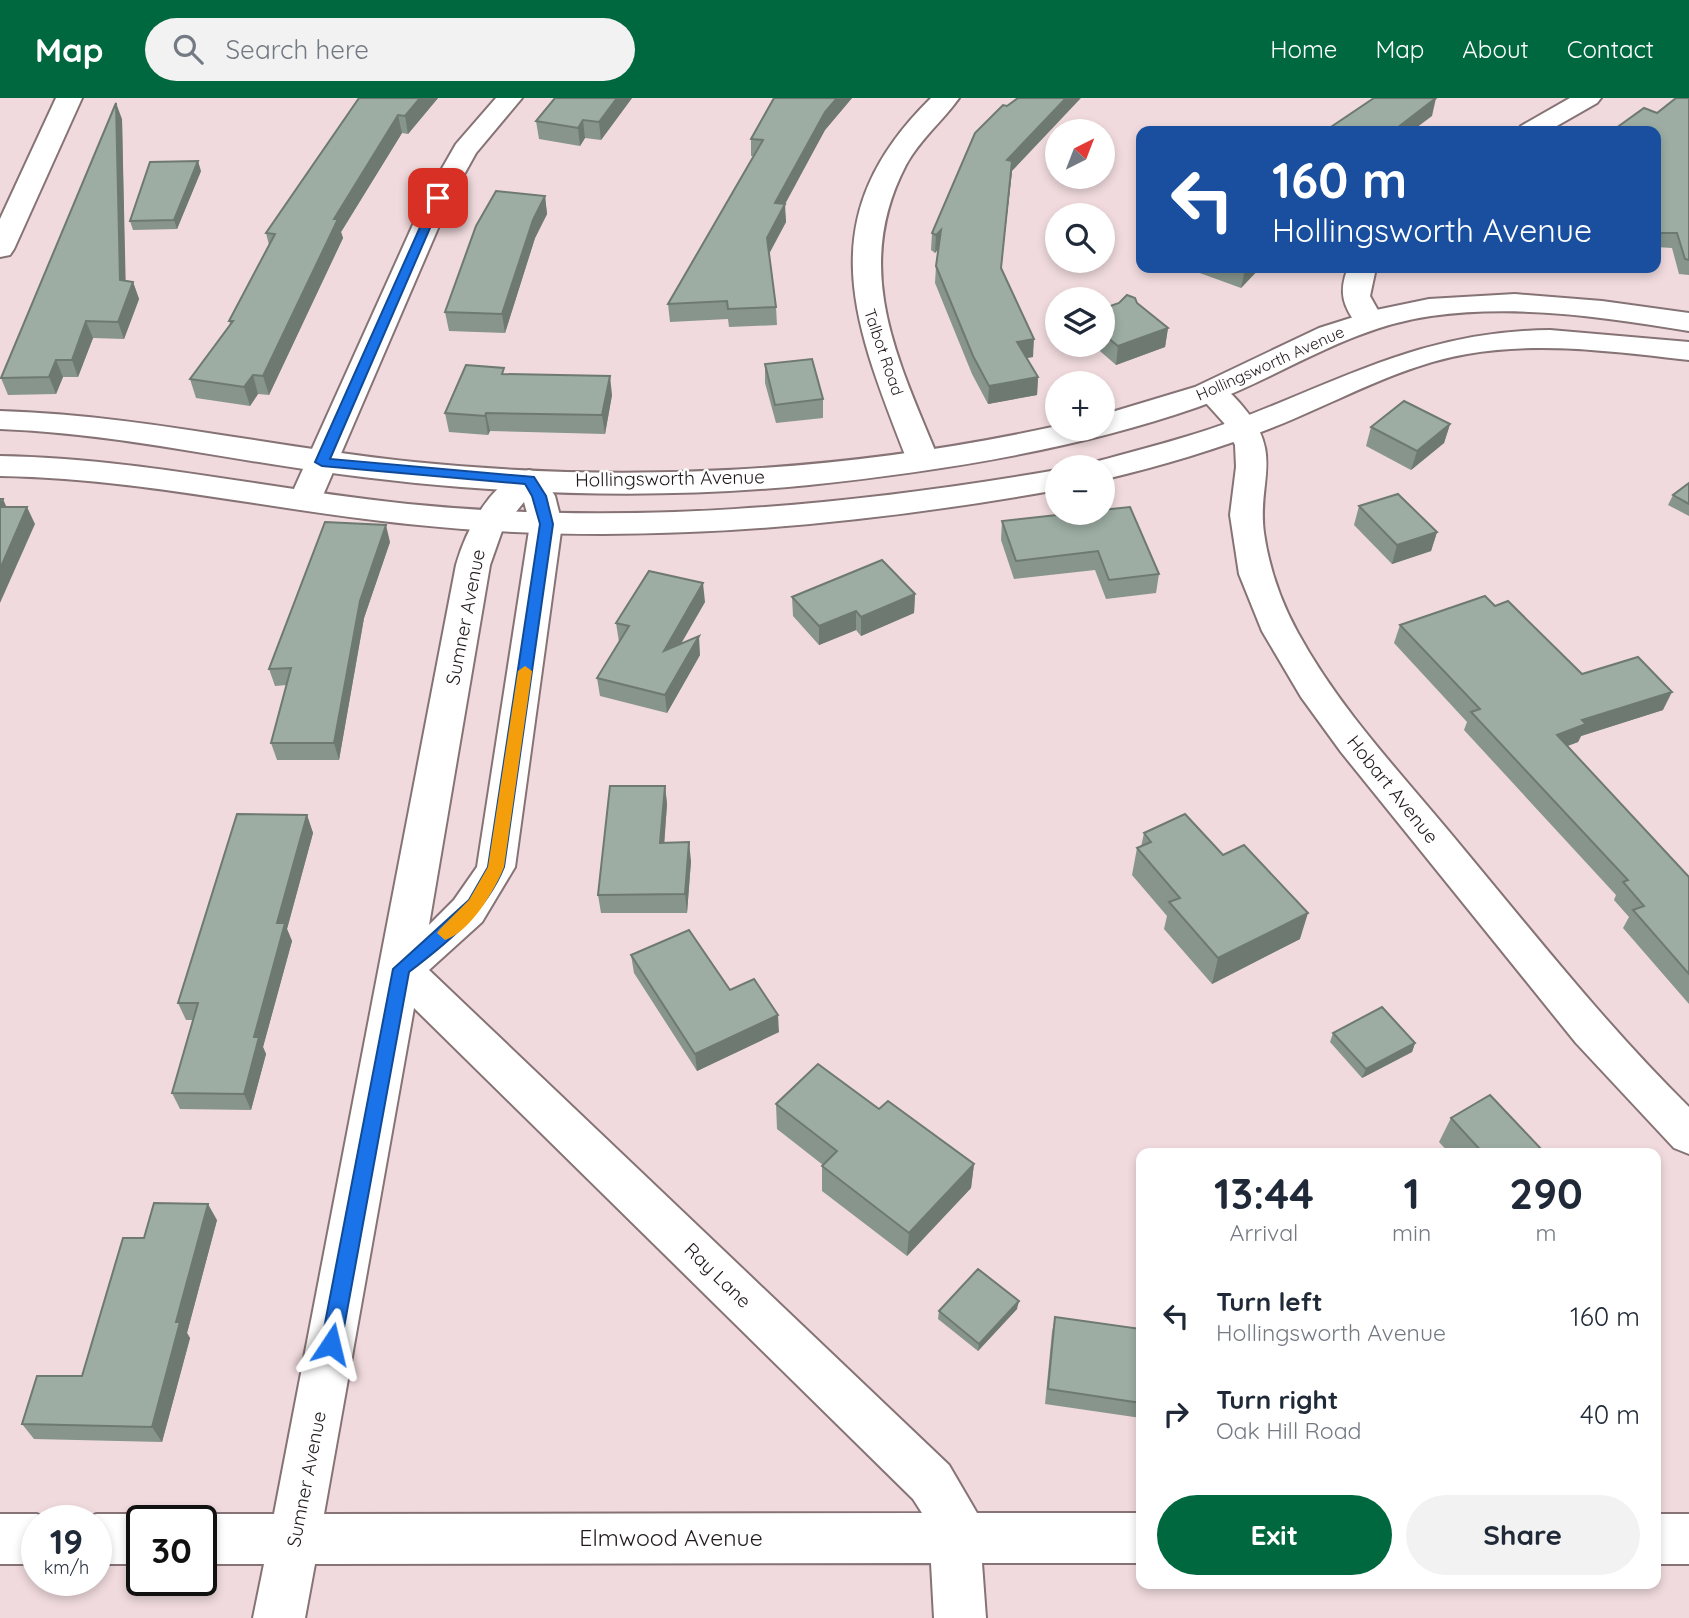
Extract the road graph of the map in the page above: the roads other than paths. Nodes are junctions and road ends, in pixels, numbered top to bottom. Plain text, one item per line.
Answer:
1 (69, 98) edge
2 (509, 98) edge
3 (946, 98) edge
4 (1588, 98) edge
5 (1539, 126) edge
6 (0, 249) edge
7 (1360, 273) edge
8 (1484, 302) junction
9 (1369, 321) junction
10 (1689, 322) edge
11 (1510, 340) junction
12 (1689, 351) edge
13 (1211, 391) junction
14 (0, 420) edge
15 (1115, 421) edge
16 (1243, 428) junction
17 (1045, 438) edge
18 (970, 453) junction
19 (923, 460) junction
20 (322, 462) junction
21 (0, 466) edge
22 (1115, 467) edge
23 (529, 480) junction
24 (1045, 482) edge
25 (991, 492) junction
26 (305, 500) junction
27 (489, 521) junction
28 (546, 524) junction
29 (401, 969) junction
30 (1689, 1135) edge
31 (956, 1538) junction
32 (1136, 1538) edge
33 (0, 1539) edge
34 (21, 1539) edge
35 (217, 1539) edge
36 (295, 1539) junction
37 (1661, 1539) edge
38 (1689, 1539) edge
39 (279, 1618) edge
40 (960, 1618) edge

1 - 6 street
2 - 20 street
3 - 19 street, Talbot Road
4 - 5 street
7 - 9 street
8 - 9 street, Hollingsworth Avenue
8 - 10 street, Hollingsworth Avenue
8 - 11 street
9 - 13 street, Hollingsworth Avenue
11 - 12 street
11 - 16 street
13 - 15 street, Hollingsworth Avenue
13 - 16 street, Hobart Avenue
14 - 20 street, Hollingsworth Avenue
16 - 22 street
16 - 30 street, Hobart Avenue
17 - 18 street, Hollingsworth Avenue
18 - 19 street, Hollingsworth Avenue
18 - 25 street
19 - 23 street, Hollingsworth Avenue
20 - 23 street, Hollingsworth Avenue
20 - 26 street
21 - 26 street
23 - 27 street, Sumner Avenue
23 - 28 street
24 - 25 street
25 - 28 street
26 - 27 street
27 - 28 street
27 - 29 street, Sumner Avenue
28 - 29 street
29 - 31 street, Ray Lane
29 - 36 street, Sumner Avenue
31 - 32 street, Elmwood Avenue
31 - 36 street, Elmwood Avenue
31 - 40 street, Ray Lane
33 - 34 street
35 - 36 street, Elmwood Avenue
36 - 39 street, Sumner Avenue
37 - 38 street

